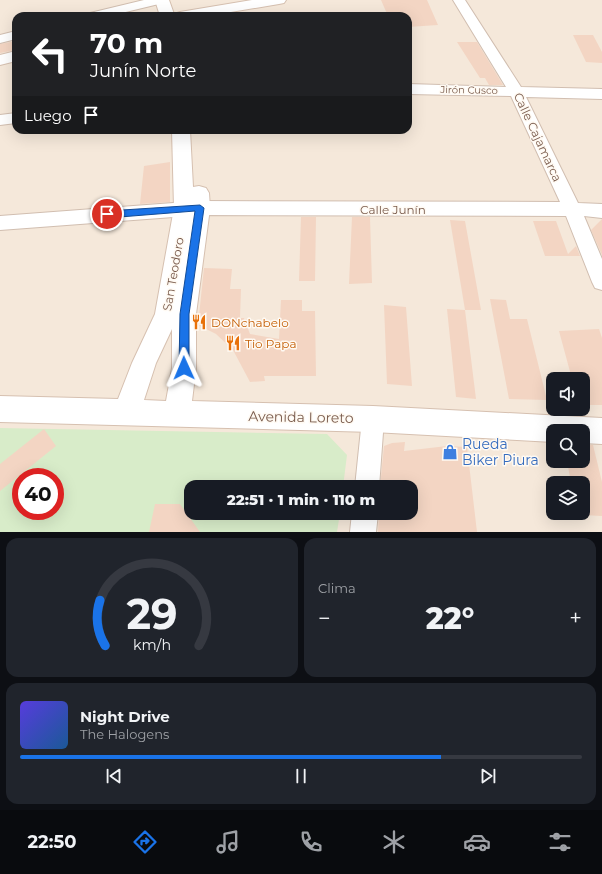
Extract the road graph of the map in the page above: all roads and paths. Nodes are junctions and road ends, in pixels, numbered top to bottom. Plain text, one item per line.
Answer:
1 (160, 0) edge
2 (176, 0) edge
3 (279, 0) edge
4 (459, 0) edge
5 (110, 12) edge
6 (165, 12) edge
7 (179, 12) edge
8 (205, 12) edge
9 (12, 36) edge
10 (0, 39) edge
11 (12, 57) edge
12 (0, 60) edge
13 (412, 89) edge
14 (516, 91) junction
15 (602, 94) edge
16 (12, 118) edge
17 (0, 120) edge
18 (182, 134) edge
19 (195, 134) edge
20 (192, 208) junction
21 (572, 209) junction
22 (602, 211) edge
23 (0, 223) edge
24 (602, 282) edge
25 (0, 409) edge
26 (127, 411) junction
27 (177, 414) junction
28 (373, 419) junction
29 (602, 431) edge
30 (368, 480) edge
31 (364, 520) edge
32 (363, 532) edge

1 - 5 street
1 - 6 street
2 - 7 street
3 - 8 street
4 - 14 street, Calle Cajamarca
9 - 10 street
11 - 12 street
13 - 14 street, Jirón Cusco
14 - 15 street, Jirón Cusco
14 - 21 street, Calle Cajamarca
16 - 17 street
18 - 20 street, San Teodoro
19 - 20 street, San Teodoro
20 - 21 street, Calle Junín
20 - 23 street, Calle Junín
20 - 26 street, San Teodoro
20 - 27 street, San Teodoro
21 - 22 street, Calle Junín
21 - 24 street, Calle Cajamarca
25 - 26 street, Avenida Loreto
26 - 27 street, Avenida Loreto
27 - 28 street, Avenida Loreto
28 - 29 street, Avenida Loreto
28 - 30 street
31 - 32 street

